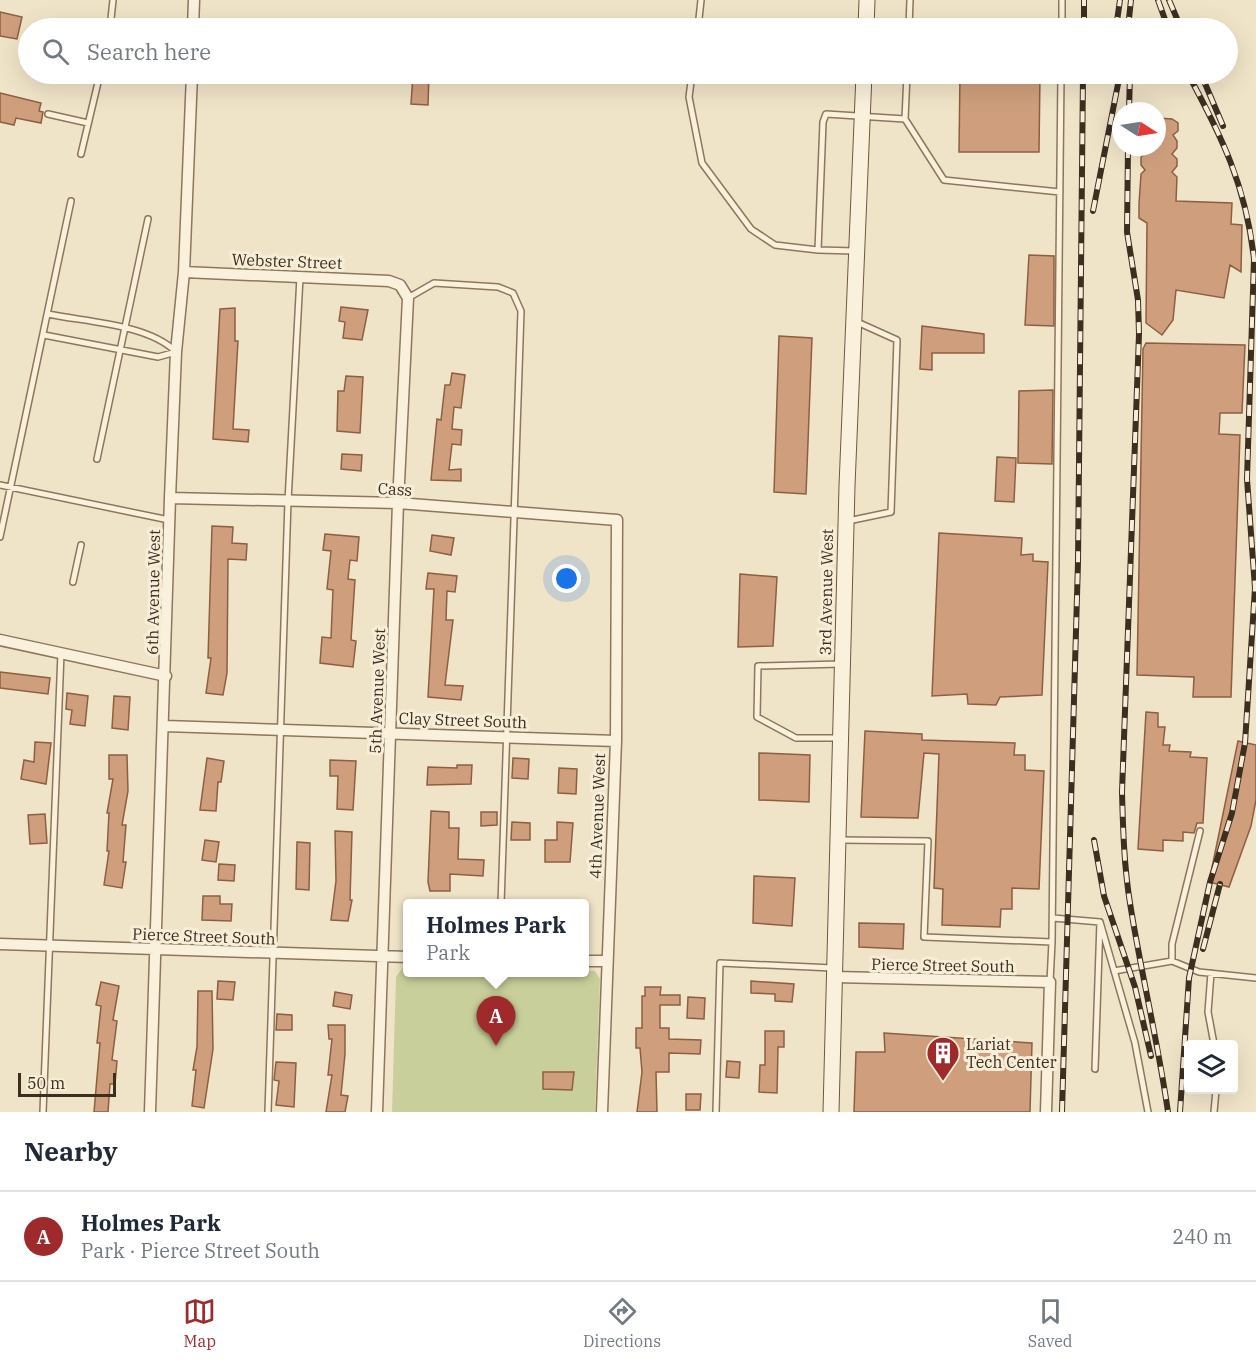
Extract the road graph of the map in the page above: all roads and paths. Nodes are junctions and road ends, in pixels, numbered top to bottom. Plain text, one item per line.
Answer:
1 (113, 0) edge
2 (194, 0) edge
3 (701, 0) edge
4 (867, 0) edge
5 (910, 0) edge
6 (1062, 0) edge
7 (111, 18) edge
8 (193, 18) edge
9 (699, 18) edge
10 (866, 18) edge
11 (909, 18) edge
12 (1062, 18) edge
13 (98, 84) edge
14 (192, 84) edge
15 (691, 84) edge
16 (864, 84) edge
17 (907, 84) edge
18 (1061, 84) edge
19 (48, 114) dead end
20 (862, 116) junction
21 (905, 118) junction
22 (88, 123) junction
23 (81, 154) dead end
24 (1060, 192) junction
25 (71, 201) dead end
26 (148, 219) dead end
27 (818, 250) junction
28 (857, 251) junction
29 (184, 272) junction
30 (300, 276) junction
31 (408, 298) junction
32 (48, 314) junction
33 (854, 320) junction
34 (127, 329) junction
35 (44, 335) junction
36 (122, 350) junction
37 (176, 352) junction
38 (98, 459) dead end
39 (0, 485) edge
40 (11, 487) junction
41 (170, 498) junction
42 (288, 501) junction
43 (398, 503) junction
44 (515, 512) junction
45 (170, 520) junction
46 (617, 520) joint
47 (846, 521) junction
48 (0, 537) edge
49 (81, 545) dead end
50 (73, 582) dead end
51 (0, 640) edge
52 (61, 653) junction
53 (843, 664) junction
54 (166, 676) junction
55 (165, 726) junction
56 (281, 729) junction
57 (391, 732) junction
58 (506, 737) junction
59 (841, 738) junction
60 (616, 741) junction
61 (1200, 831) dead end
62 (838, 841) junction
63 (501, 899) edge
64 (1053, 918) junction
65 (1100, 922) junction
66 (1052, 942) junction
67 (0, 944) edge
68 (50, 946) junction
69 (154, 949) junction
70 (273, 953) junction
71 (384, 957) junction
72 (403, 957) edge
73 (589, 961) edge
74 (606, 961) junction
75 (1172, 961) junction
76 (1114, 971) junction
77 (835, 972) junction
78 (1210, 973) junction
79 (1256, 978) edge
80 (1050, 982) junction
81 (1213, 1040) edge
82 (1095, 1069) dead end
83 (1216, 1094) edge
84 (43, 1112) edge
85 (150, 1112) edge
86 (268, 1112) edge
87 (377, 1112) edge
88 (602, 1112) edge
89 (716, 1112) edge
90 (831, 1112) edge
91 (1046, 1112) edge
92 (1148, 1112) edge
93 (1214, 1112) edge

1 - 7 lane
2 - 8 street
3 - 9 lane
4 - 10 street
5 - 11 lane
6 - 12 lane
13 - 22 lane
14 - 29 street, 6th Avenue West
15 - 27 lane
16 - 20 street, 3rd Avenue West
17 - 21 lane
18 - 24 lane
19 - 22 lane
20 - 21 lane
20 - 27 lane
20 - 28 street, 3rd Avenue West
21 - 24 lane
22 - 23 lane
24 - 64 lane
25 - 32 lane
26 - 34 lane
27 - 28 lane
28 - 33 street, 3rd Avenue West
29 - 30 street, Webster Street
29 - 37 street, 6th Avenue West
30 - 31 street, Webster Street
30 - 42 lane
31 - 43 street, 5th Avenue West
31 - 44 lane
32 - 34 lane
32 - 35 lane
33 - 47 street, 3rd Avenue West
33 - 47 lane
34 - 36 lane
34 - 37 lane
35 - 36 lane
35 - 40 lane
36 - 37 lane
36 - 38 lane
37 - 41 street, 6th Avenue West
39 - 40 lane
40 - 45 lane
40 - 48 lane
41 - 42 street, Cass
41 - 45 street, 6th Avenue West
42 - 43 street, Cass
42 - 56 lane
43 - 44 street, Cass
43 - 57 street, 5th Avenue West
44 - 46 street, Cass
44 - 58 lane
45 - 54 street, 6th Avenue West
46 - 60 street, 4th Avenue West
47 - 53 street, 3rd Avenue West
49 - 50 lane
51 - 52 street
52 - 54 street
52 - 68 lane
53 - 59 street, 3rd Avenue West
53 - 59 lane
54 - 55 street, 6th Avenue West
55 - 56 street, Clay Street South
55 - 69 street, 6th Avenue West
56 - 57 street, Clay Street South
56 - 70 lane
57 - 58 street, Clay Street South
57 - 71 street, 5th Avenue West
58 - 60 street, Clay Street South
58 - 63 lane
59 - 62 street, 3rd Avenue West
60 - 74 street, 4th Avenue West
61 - 75 lane
62 - 66 lane
62 - 77 street, 3rd Avenue West
64 - 65 lane
64 - 66 lane
65 - 76 lane
65 - 82 lane
66 - 80 lane
67 - 68 street, Pierce Street South
68 - 69 street, Pierce Street South
68 - 84 lane
69 - 70 street, Pierce Street South
69 - 85 street, 6th Avenue West
70 - 71 street, Pierce Street South
70 - 86 lane
71 - 72 street, Pierce Street South
71 - 87 street, 5th Avenue West
73 - 74 street
74 - 88 street, 4th Avenue West
75 - 76 lane
75 - 78 lane
76 - 92 lane
77 - 80 street, Pierce Street South
77 - 89 lane
77 - 90 street, 3rd Avenue West
78 - 79 lane
78 - 81 lane
80 - 91 street
83 - 93 lane

